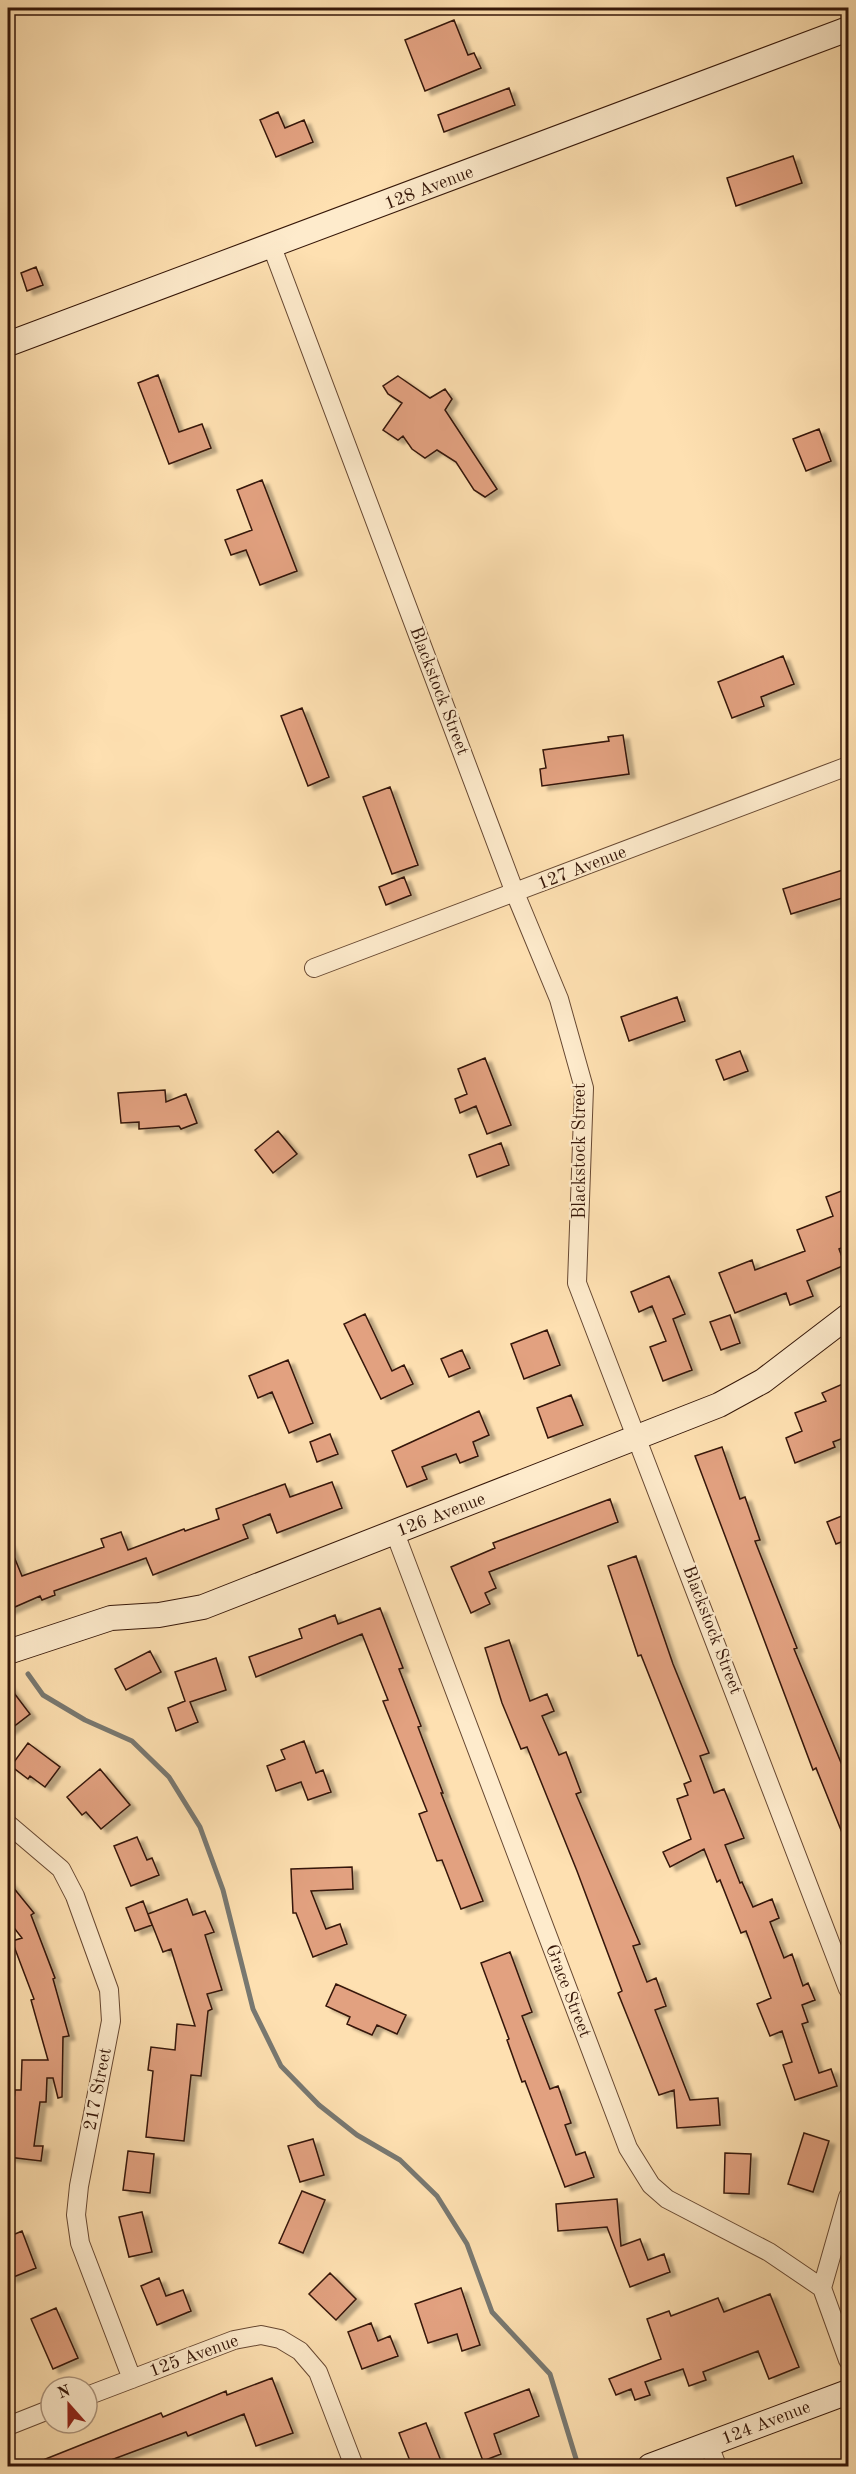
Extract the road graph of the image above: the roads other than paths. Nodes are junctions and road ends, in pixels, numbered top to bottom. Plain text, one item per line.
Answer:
1 (849, 29) edge
2 (272, 247) junction
3 (8, 345) edge
4 (849, 766) edge
5 (515, 894) junction
6 (314, 968) dead end
7 (848, 1318) edge
8 (638, 1437) junction
9 (394, 1533) junction
10 (8, 1652) edge
11 (8, 1824) edge
12 (849, 1989) edge
13 (849, 2197) edge
14 (822, 2288) junction
15 (849, 2360) edge
16 (132, 2379) junction
17 (99, 2391) edge
18 (849, 2392) edge
19 (39, 2414) edge
20 (8, 2426) edge
21 (712, 2456) edge
22 (354, 2466) edge
23 (650, 2466) edge

1 - 2 street, 128 Avenue
2 - 3 street, 128 Avenue
2 - 5 street, Blackstock Street
4 - 5 street, 127 Avenue
5 - 6 street, 127 Avenue
5 - 8 street, Blackstock Street
7 - 8 street, 126 Avenue
8 - 9 street, 126 Avenue
8 - 12 street, Blackstock Street
9 - 10 street, 126 Avenue
9 - 14 street, Grace Street
11 - 16 street, 217 Street
13 - 14 street
14 - 15 street
16 - 17 street, 125 Avenue
16 - 22 street, 125 Avenue
18 - 21 street, 124 Avenue
19 - 20 street
21 - 23 street, 124 Avenue

